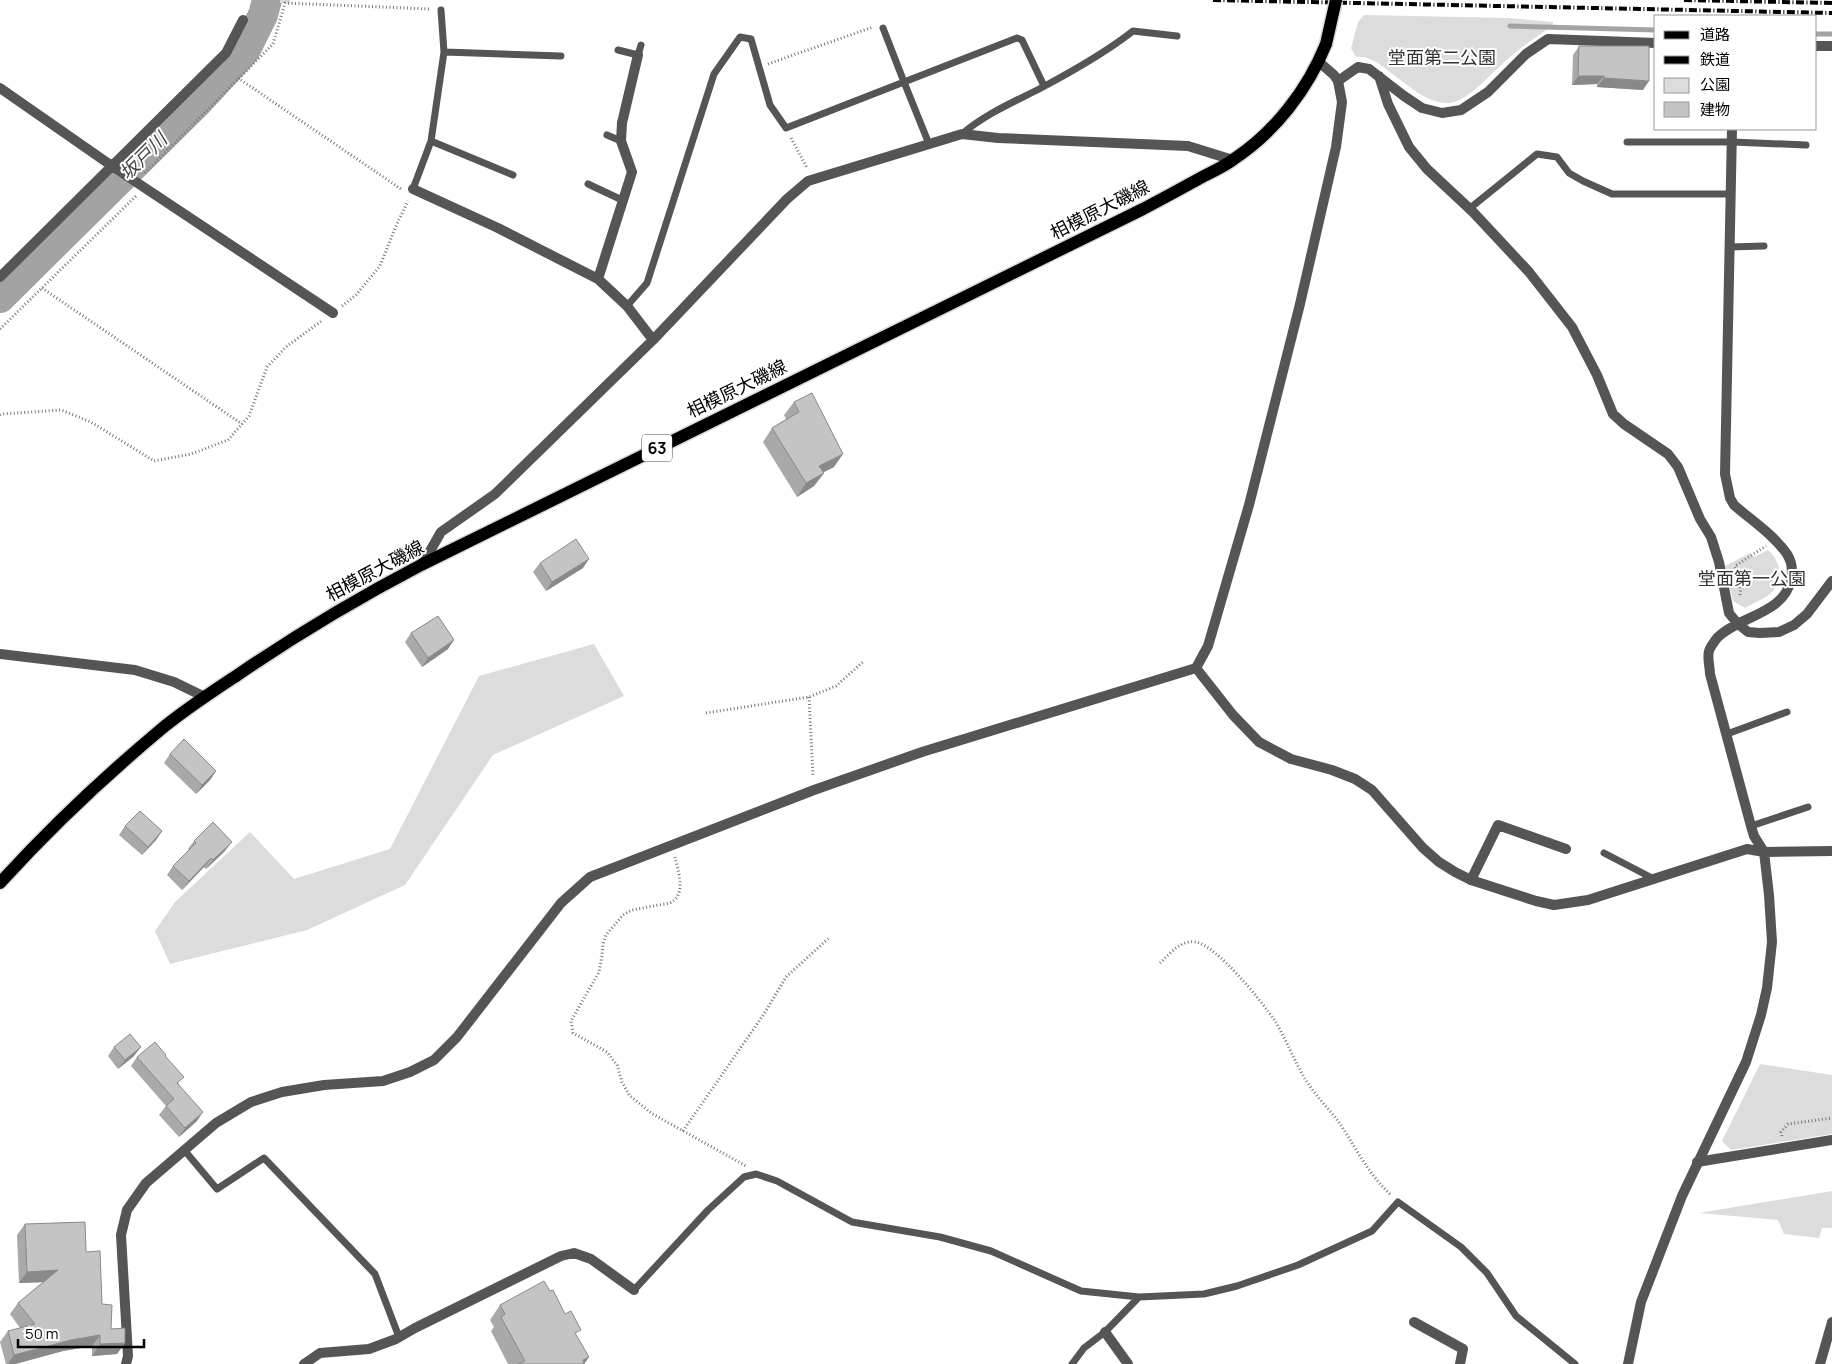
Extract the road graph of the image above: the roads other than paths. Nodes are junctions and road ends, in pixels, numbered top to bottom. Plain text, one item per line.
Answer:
1 (1336, 0) edge
2 (441, 10) road end
3 (243, 20) dead end
4 (882, 28) road end
5 (1177, 36) dead end
6 (1654, 43) edge
7 (1817, 46) edge
8 (1832, 46) edge
9 (618, 50) dead end
10 (640, 50) joint
11 (444, 52) junction
12 (561, 56) dead end
13 (1319, 62) junction
14 (1379, 76) junction
15 (1338, 81) junction
16 (904, 82) junction
17 (1044, 86) junction
18 (0, 88) edge
19 (1732, 130) edge
20 (962, 134) junction
21 (607, 135) dead end
22 (431, 141) junction
23 (621, 141) junction
24 (1627, 142) dead end
25 (1732, 142) junction
26 (929, 144) junction
27 (1806, 145) dead end
28 (1233, 160) junction
29 (112, 166) junction
30 (513, 174) dead end
31 (588, 184) dead end
32 (412, 192) joint
33 (1731, 194) junction
34 (622, 200) junction
35 (1469, 209) junction
36 (1764, 246) dead end
37 (1729, 248) junction
38 (0, 277) edge
39 (598, 279) junction
40 (627, 306) junction
41 (333, 313) road end
42 (653, 340) junction
43 (422, 565) junction
44 (1832, 581) edge
45 (1737, 623) junction
46 (0, 654) edge
47 (1196, 668) junction
48 (205, 696) junction
49 (1787, 712) dead end
50 (1727, 734) junction
51 (1808, 807) dead end
52 (1752, 826) junction
53 (1554, 833) dead end
54 (1551, 844) junction
55 (1566, 849) dead end
56 (1832, 851) edge
57 (1764, 852) junction
58 (1604, 853) dead end
59 (1471, 880) junction
60 (1654, 880) junction
61 (0, 883) edge
62 (1832, 1140) edge
63 (185, 1151) junction
64 (1697, 1162) junction
65 (634, 1290) joint
66 (1139, 1297) junction
67 (1414, 1322) dead end
68 (1832, 1322) edge
69 (1105, 1332) junction
70 (399, 1337) junction
71 (126, 1364) edge
72 (304, 1364) edge
73 (1072, 1364) edge
74 (1128, 1364) edge
75 (1460, 1364) edge
76 (1575, 1364) edge
77 (1628, 1364) edge
78 (1820, 1364) edge

1 - 13 main road, 相模原大磯線 / 63, bridge
2 - 11 lane
3 - 29 street
4 - 16 lane
5 - 17 lane
6 - 14 street
7 - 8 street
9 - 10 lane
10 - 23 street
11 - 12 lane
11 - 22 lane
13 - 15 street
13 - 28 main road, 相模原大磯線 / 63
14 - 15 street
14 - 35 street
15 - 47 street
16 - 17 lane
16 - 26 lane
16 - 40 lane
17 - 20 lane
18 - 29 street
19 - 25 street
20 - 26 street
20 - 28 street
21 - 23 lane
22 - 30 lane
22 - 32 lane
23 - 34 street
24 - 25 lane
25 - 27 lane
25 - 33 street
26 - 42 street
28 - 43 main road, 相模原大磯線 / 63
29 - 38 street
29 - 41 street
31 - 34 lane
32 - 39 street
33 - 35 lane
33 - 37 street
34 - 39 street
35 - 45 street
36 - 37 lane
37 - 45 street
39 - 40 street
40 - 42 street
42 - 43 street
43 - 48 main road, 相模原大磯線 / 63
44 - 45 street
45 - 50 street
46 - 48 street
47 - 59 street
47 - 63 street
48 - 61 main road, 相模原大磯線 / 63
49 - 50 lane
50 - 52 street
51 - 52 lane
52 - 57 street
53 - 54 street
54 - 55 street
54 - 59 street
56 - 57 street
57 - 60 street
57 - 64 street
58 - 60 lane
59 - 60 street
62 - 64 street
63 - 70 lane
63 - 71 street
64 - 77 street
65 - 66 lane
65 - 70 street
66 - 69 lane
66 - 76 lane
67 - 75 street
68 - 78 street
69 - 73 lane
69 - 74 street
70 - 72 street

